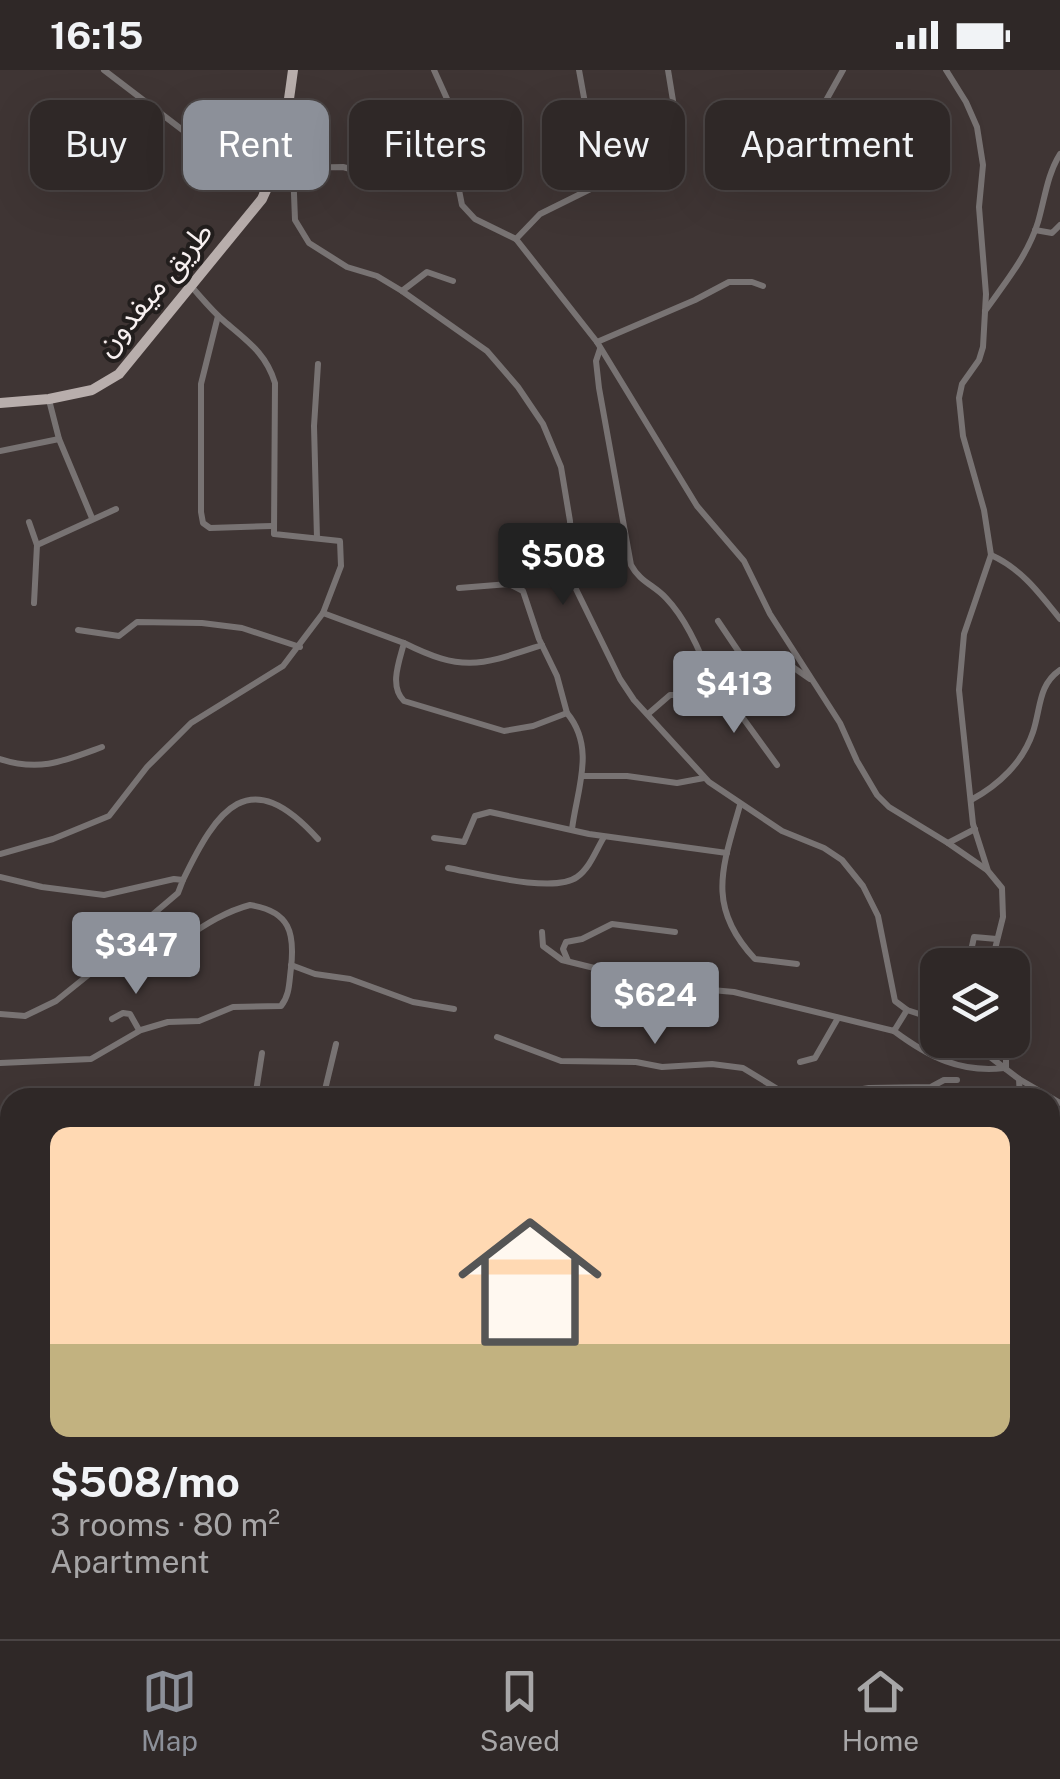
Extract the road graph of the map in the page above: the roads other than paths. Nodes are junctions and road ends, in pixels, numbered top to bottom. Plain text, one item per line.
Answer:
1 (104, 70) edge
2 (293, 70) edge
3 (434, 70) edge
4 (579, 70) edge
5 (668, 70) edge
6 (843, 70) edge
7 (946, 70) edge
8 (289, 100) edge
9 (827, 100) edge
10 (1060, 154) edge
11 (294, 190) edge
12 (588, 190) edge
13 (265, 192) joint
14 (1060, 224) edge
15 (1035, 230) junction
16 (516, 239) junction
17 (453, 281) dead end
18 (190, 286) junction
19 (763, 286) dead end
20 (402, 290) junction
21 (984, 312) junction
22 (218, 316) junction
23 (599, 345) junction
24 (318, 364) dead end
25 (49, 399) junction
26 (0, 403) edge
27 (59, 439) junction
28 (0, 450) edge
29 (116, 509) dead end
30 (92, 518) junction
31 (29, 522) dead end
32 (272, 526) junction
33 (317, 538) junction
34 (37, 546) junction
35 (991, 556) junction
36 (459, 588) dead end
37 (34, 603) dead end
38 (322, 612) junction
39 (718, 620) dead end
40 (1060, 620) edge
41 (78, 630) dead end
42 (404, 643) junction
43 (542, 646) junction
44 (300, 647) junction
45 (1060, 670) edge
46 (811, 679) junction
47 (712, 684) junction
48 (566, 713) junction
49 (648, 714) junction
50 (102, 748) dead end
51 (0, 759) edge
52 (777, 765) dead end
53 (583, 776) junction
54 (704, 778) junction
55 (971, 800) junction
56 (740, 804) junction
57 (572, 828) junction
58 (975, 829) junction
59 (604, 837) junction
60 (434, 838) dead end
61 (318, 839) dead end
62 (948, 844) junction
63 (727, 853) junction
64 (0, 854) edge
65 (448, 868) dead end
66 (988, 871) junction
67 (0, 878) edge
68 (183, 880) junction
69 (542, 932) dead end
70 (674, 932) dead end
71 (997, 938) junction
72 (972, 948) edge
73 (995, 948) edge
74 (568, 961) junction
75 (797, 964) dead end
76 (291, 965) junction
77 (92, 972) junction
78 (454, 1009) dead end
79 (907, 1010) junction
80 (0, 1014) edge
81 (920, 1014) edge
82 (838, 1018) junction
83 (112, 1019) dead end
84 (140, 1030) junction
85 (894, 1031) junction
86 (497, 1037) dead end
87 (336, 1044) dead end
88 (262, 1054) dead end
89 (991, 1058) edge
90 (1005, 1058) edge
91 (800, 1062) dead end
92 (0, 1063) edge
93 (1005, 1069) junction
94 (1018, 1078) junction
95 (957, 1080) dead end
96 (255, 1088) edge
97 (325, 1088) edge
98 (776, 1088) edge
99 (869, 1088) edge
100 (1019, 1088) edge
101 (1035, 1088) edge

1 - 13 street
2 - 8 main road, طريق ميفدون
3 - 16 street
4 - 5 street
6 - 9 street
7 - 21 street
10 - 15 street
11 - 20 street
12 - 16 street
13 - 18 main road, طريق ميفدون
14 - 15 street
15 - 21 street
16 - 23 street
17 - 20 street
18 - 22 street
18 - 25 main road, طريق ميفدون
19 - 23 street
20 - 49 street
21 - 35 street
22 - 32 street
22 - 32 street
23 - 46 street
23 - 47 street
24 - 33 street
25 - 26 main road, طريق ميفدون
25 - 27 street
27 - 28 street
27 - 30 street
29 - 30 street
30 - 34 street
31 - 34 street
32 - 33 street
33 - 38 street
34 - 37 street
35 - 40 street
35 - 55 street
36 - 43 street
38 - 42 street
38 - 44 street
39 - 46 street
41 - 44 street
42 - 43 street
42 - 48 street
43 - 48 street
44 - 64 street
45 - 55 street
46 - 62 street
47 - 49 street
47 - 52 street
48 - 53 street
49 - 54 street
50 - 51 street
53 - 54 street
53 - 57 street
54 - 56 street
55 - 58 street
56 - 63 street
56 - 79 street
57 - 59 street
57 - 60 street
58 - 62 street
58 - 66 street
59 - 63 street
59 - 65 street
61 - 68 street
62 - 66 street
63 - 75 street
66 - 71 street
67 - 68 street
68 - 77 street
69 - 74 street
70 - 74 street
71 - 72 street
71 - 73 street
74 - 82 street
76 - 77 street
76 - 78 street
76 - 84 street
77 - 80 street
79 - 81 street
79 - 85 street
82 - 85 street
82 - 91 street
83 - 84 street
84 - 92 street
85 - 93 street
86 - 98 street
87 - 97 street
88 - 96 street
89 - 93 street
90 - 93 street
93 - 94 street
94 - 100 street
94 - 101 street
95 - 99 street

